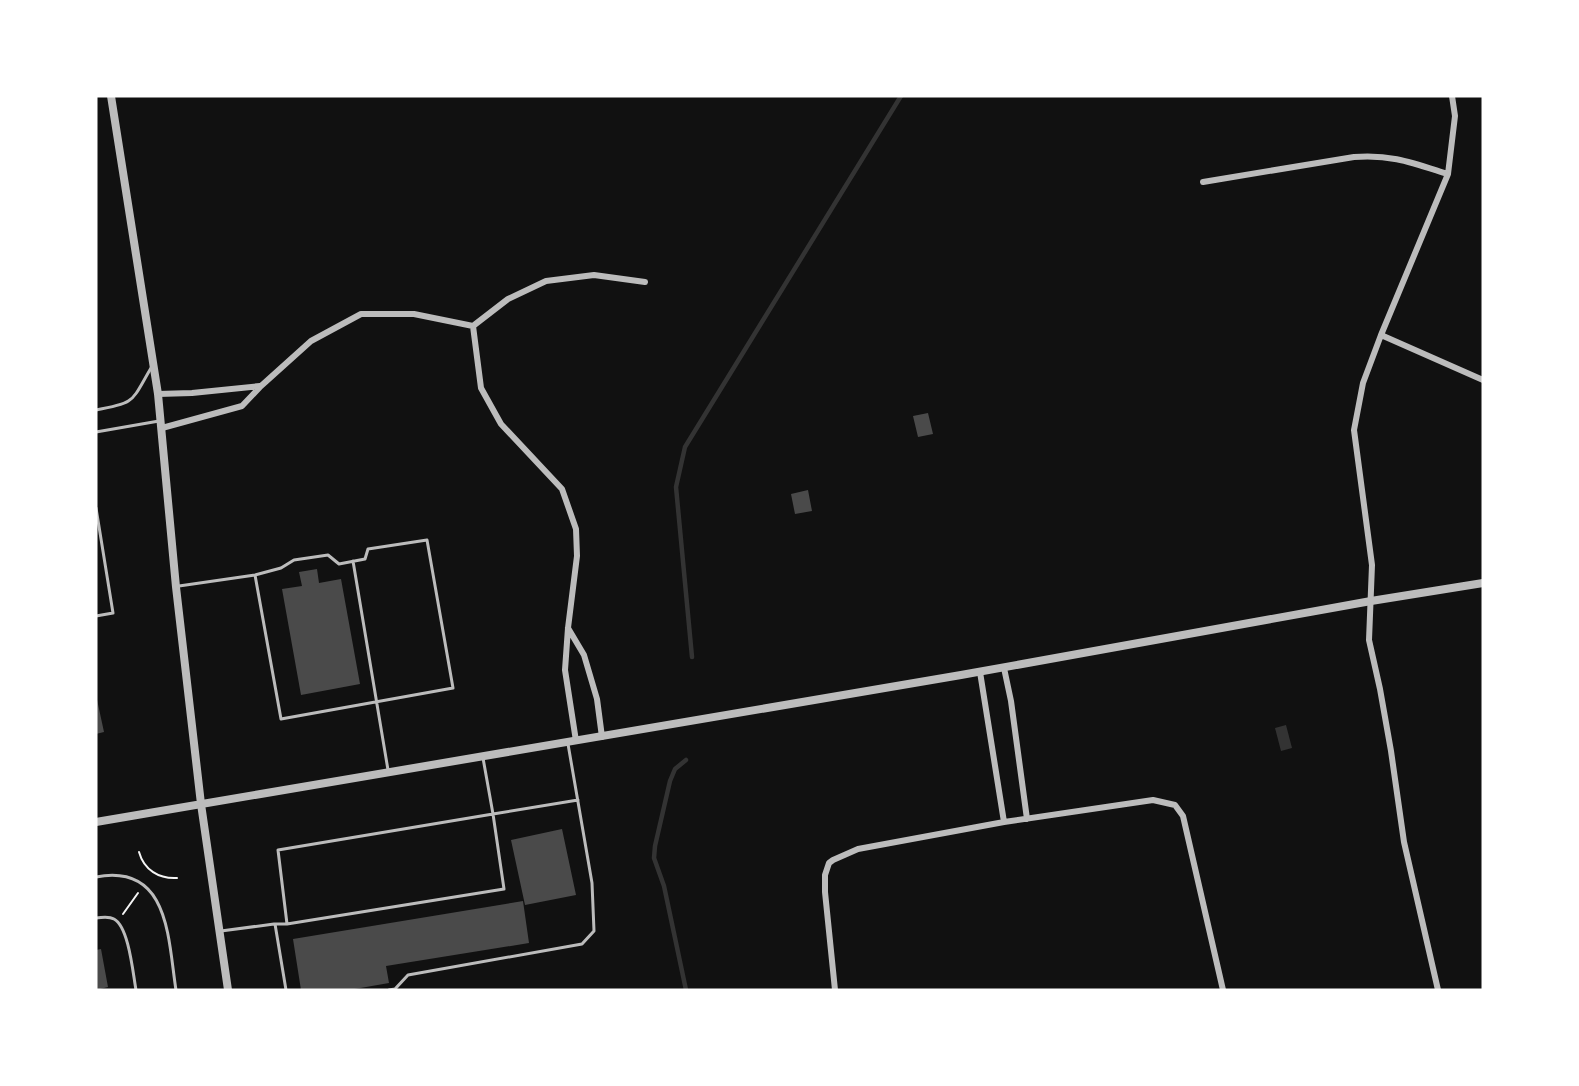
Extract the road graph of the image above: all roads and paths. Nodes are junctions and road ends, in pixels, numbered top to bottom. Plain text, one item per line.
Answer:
1 (111, 96) edge
2 (1452, 96) edge
3 (1448, 174) junction
4 (1203, 182) dead end
5 (645, 282) dead end
6 (473, 326) junction
7 (1381, 335) junction
8 (153, 364) junction
9 (1483, 380) edge
10 (261, 386) junction
11 (158, 394) junction
12 (96, 410) edge
13 (162, 425) junction
14 (96, 432) edge
15 (96, 508) edge
16 (353, 561) junction
17 (255, 575) junction
18 (1483, 583) edge
19 (176, 587) junction
20 (1371, 602) junction
21 (96, 616) edge
22 (568, 628) junction
23 (1004, 668) junction
24 (980, 672) junction
25 (376, 702) junction
26 (602, 737) junction
27 (572, 742) junction
28 (483, 756) junction
29 (388, 772) junction
30 (578, 800) junction
31 (201, 804) junction
32 (493, 814) junction
33 (1027, 819) junction
34 (96, 822) edge
35 (1004, 822) junction
36 (139, 852) dead end
37 (153, 872) junction
38 (96, 877) edge
39 (177, 878) dead end
40 (147, 879) dead end
41 (138, 892) dead end
42 (123, 914) dead end
43 (96, 918) edge
44 (274, 924) junction
45 (287, 924) junction
46 (219, 932) junction
47 (136, 990) edge
48 (176, 990) edge
49 (228, 990) edge
50 (286, 990) edge
51 (389, 990) edge
52 (835, 990) edge
53 (1223, 990) edge
54 (1438, 990) edge

1 - 8 street
2 - 3 street
3 - 4 street
3 - 7 street
5 - 6 street
6 - 10 street
6 - 22 street
7 - 9 street
7 - 20 street
8 - 11 street
8 - 12 lane
10 - 11 street
10 - 13 street
11 - 13 street
13 - 14 lane
13 - 19 street
15 - 21 lane
16 - 17 lane
16 - 25 lane
16 - 25 lane
17 - 19 lane
17 - 25 lane
18 - 20 street
19 - 31 street
20 - 23 street
20 - 54 street
22 - 26 street
22 - 27 street
23 - 24 street
23 - 33 street
24 - 26 street
24 - 35 street
25 - 29 lane
26 - 27 street
27 - 28 street
27 - 30 lane
28 - 29 street
28 - 32 lane
29 - 31 street
30 - 32 lane
30 - 51 lane
31 - 34 street
31 - 46 street
32 - 45 lane
32 - 45 lane
33 - 35 street
33 - 53 street
35 - 52 street
36 - 37 path
37 - 39 path
37 - 40 path
38 - 48 lane
41 - 42 path
43 - 47 lane
44 - 45 lane
44 - 46 lane
44 - 50 lane
46 - 49 street

